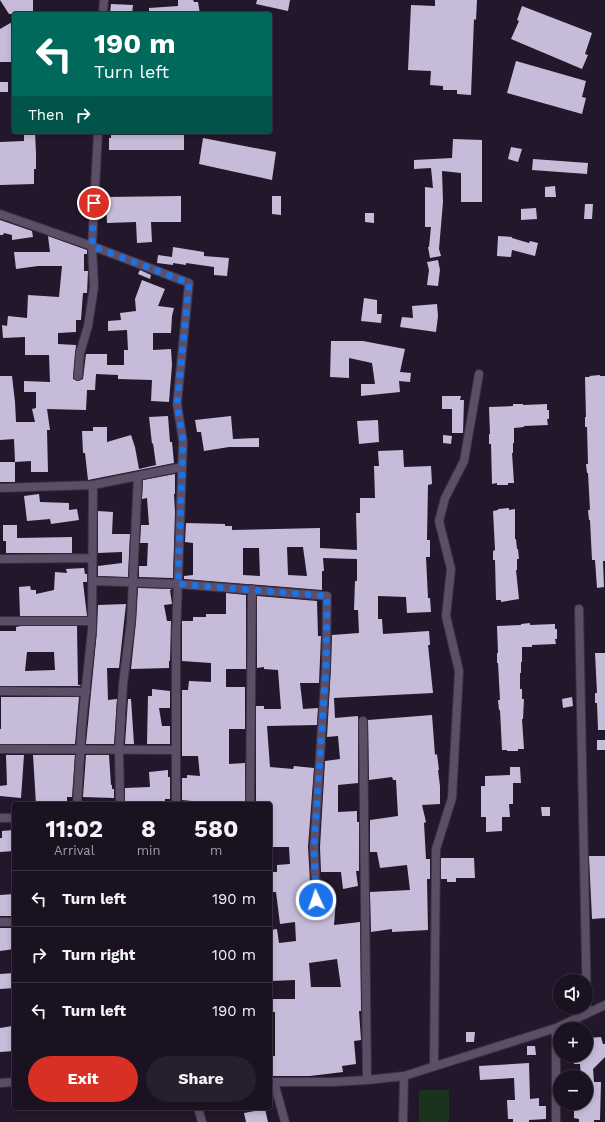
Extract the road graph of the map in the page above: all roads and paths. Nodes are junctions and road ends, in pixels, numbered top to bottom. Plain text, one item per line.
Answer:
1 (104, 0) edge
2 (103, 12) edge
3 (98, 134) edge
4 (0, 214) edge
5 (92, 246) junction
6 (479, 374) dead end
7 (78, 376) dead end
8 (182, 467) junction
9 (138, 476) junction
10 (93, 485) junction
11 (0, 488) edge
12 (92, 558) junction
13 (0, 559) edge
14 (92, 581) junction
15 (133, 581) junction
16 (178, 584) junction
17 (252, 590) junction
18 (579, 609) dead end
19 (0, 621) edge
20 (92, 621) junction
21 (0, 691) edge
22 (86, 692) junction
23 (363, 720) dead end
24 (0, 749) edge
25 (81, 749) junction
26 (120, 750) junction
27 (176, 750) junction
28 (77, 802) edge
29 (120, 802) edge
30 (176, 802) edge
31 (250, 802) edge
32 (0, 818) edge
33 (12, 818) edge
34 (317, 913) dead end
35 (0, 922) edge
36 (12, 922) edge
37 (586, 974) edge
38 (605, 1006) edge
39 (593, 1011) edge
40 (587, 1014) edge
41 (569, 1022) edge
42 (553, 1029) edge
43 (556, 1062) edge
44 (434, 1066) junction
45 (404, 1076) junction
46 (367, 1080) junction
47 (12, 1082) edge
48 (272, 1082) edge
49 (0, 1083) edge
50 (199, 1110) edge
51 (202, 1122) edge
52 (285, 1122) edge
53 (404, 1122) edge
54 (556, 1122) edge

1 - 2 street
3 - 5 street
4 - 5 street
5 - 7 street
5 - 8 street
6 - 44 street
8 - 9 street
8 - 16 street
9 - 10 street
9 - 15 street
10 - 11 street
10 - 12 street
12 - 13 street
12 - 14 street
14 - 15 street
14 - 20 street
15 - 16 street
15 - 26 street
16 - 17 street
16 - 27 street
17 - 31 street
17 - 34 street
18 - 37 street
19 - 20 street
20 - 22 street
21 - 22 street
22 - 25 street
23 - 46 street
24 - 25 street
25 - 26 street
25 - 28 street
26 - 27 street
26 - 29 street
27 - 30 street
32 - 33 street
35 - 36 street
38 - 39 street
40 - 41 street
42 - 44 street
43 - 54 street
44 - 45 street
45 - 46 street
45 - 53 street
46 - 48 street
47 - 49 street
48 - 52 street
50 - 51 street

